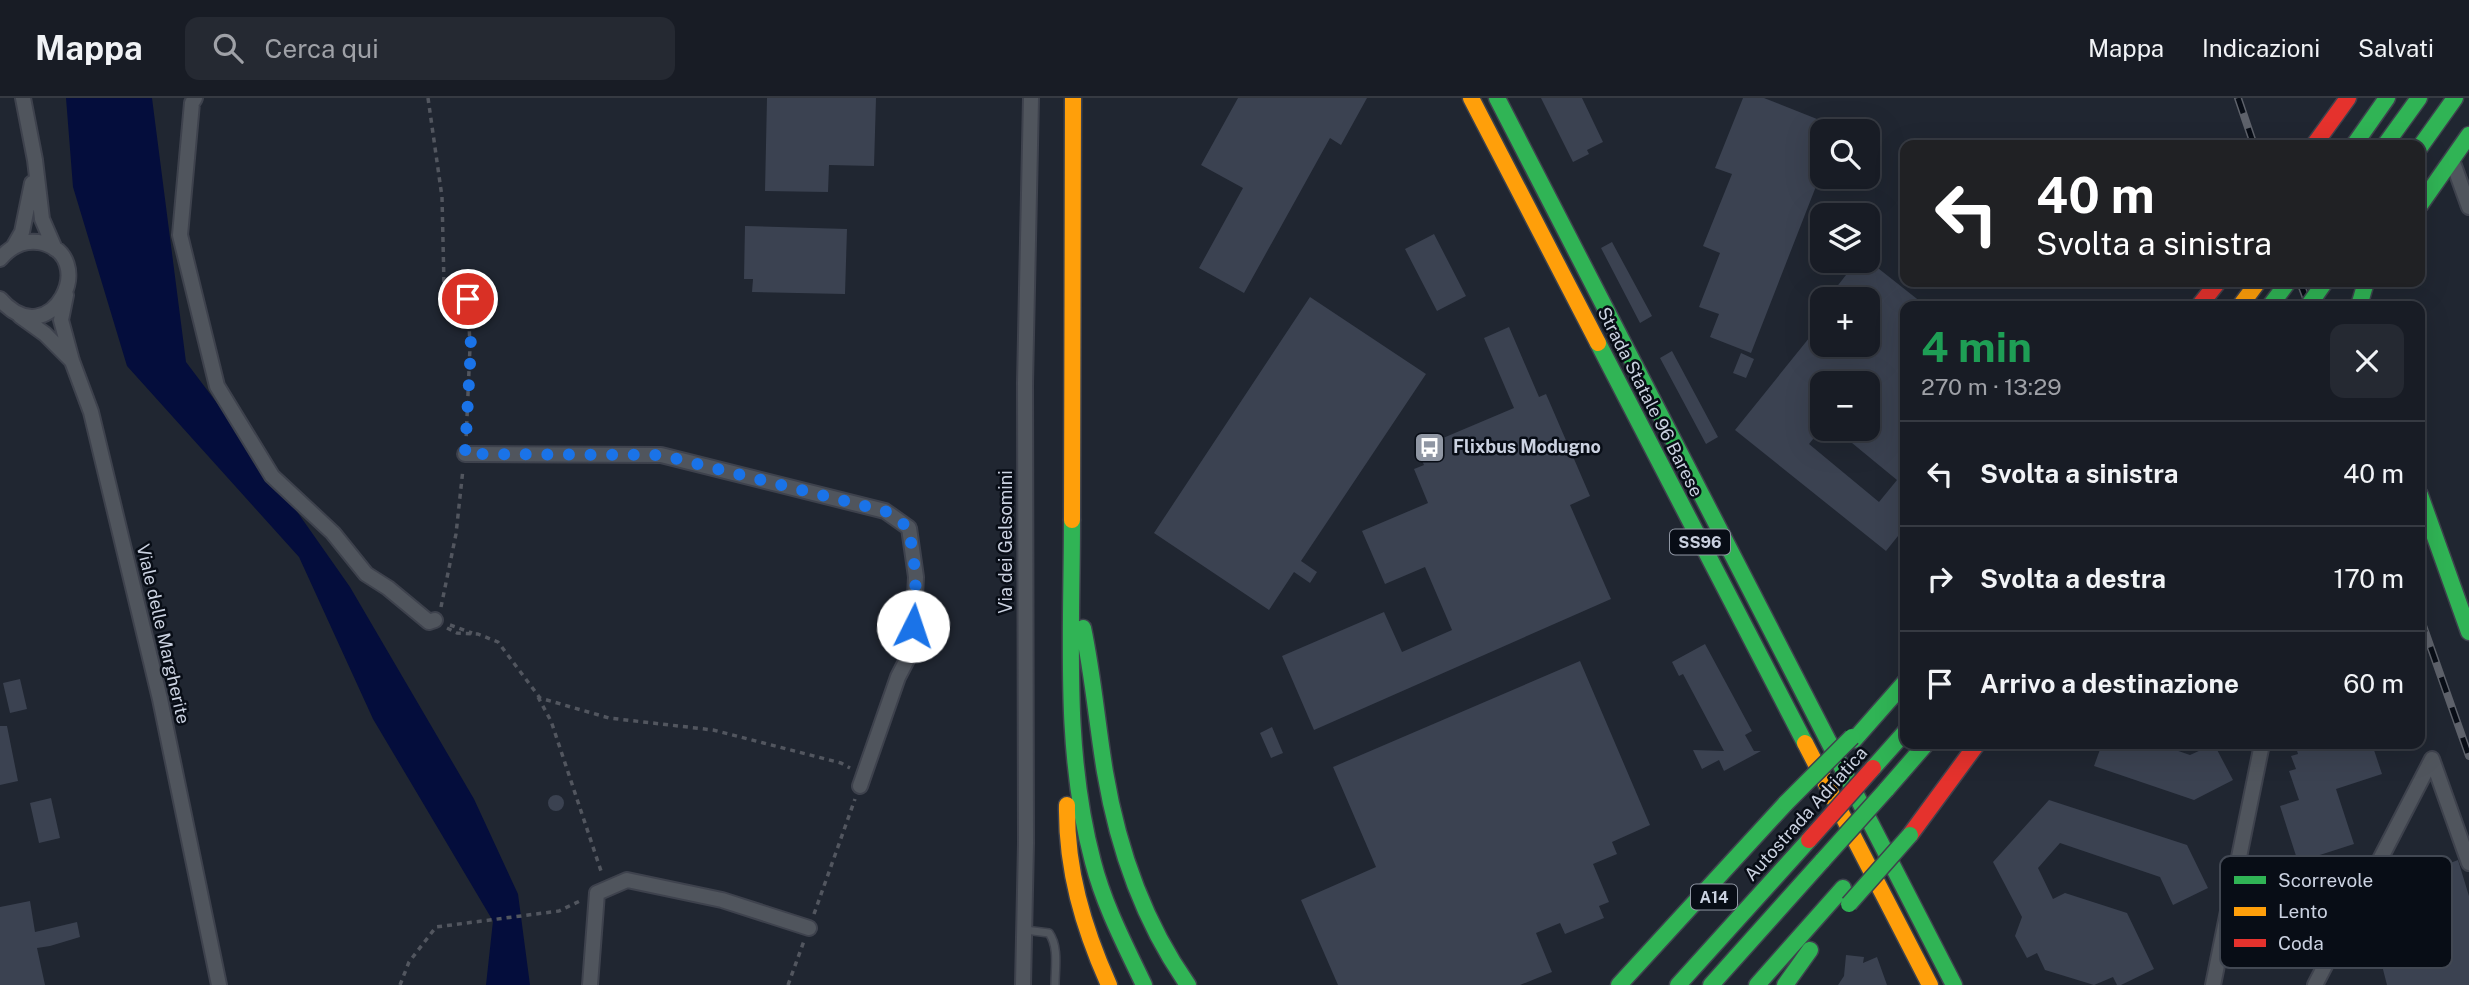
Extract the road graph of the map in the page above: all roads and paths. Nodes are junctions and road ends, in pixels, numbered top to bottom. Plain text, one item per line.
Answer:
1 (23, 98) edge
2 (195, 98) edge
3 (428, 98) edge
4 (1031, 98) edge
5 (1076, 98) edge
6 (1471, 98) edge
7 (1497, 98) edge
8 (2348, 98) edge
9 (2387, 98) edge
10 (2419, 98) edge
11 (2455, 98) edge
12 (2469, 135) edge
13 (2318, 140) edge
14 (2358, 140) edge
15 (2389, 140) edge
16 (2425, 140) edge
17 (35, 160) junction
18 (2452, 160) junction
19 (2425, 198) edge
20 (2469, 207) edge
21 (55, 249) junction
22 (5, 253) edge
23 (2214, 287) edge
24 (66, 295) junction
25 (2203, 301) edge
26 (6, 306) edge
27 (72, 361) junction
28 (465, 454) junction
29 (2425, 509) edge
30 (1072, 583) junction
31 (438, 619) junction
32 (2469, 632) edge
33 (1900, 687) edge
34 (538, 697) junction
35 (1072, 723) junction
36 (1900, 738) edge
37 (1922, 749) edge
38 (1964, 749) edge
39 (1973, 749) edge
40 (2261, 749) edge
41 (860, 786) junction
42 (1789, 806) junction
43 (1905, 828) junction
44 (2239, 856) edge
45 (2382, 856) edge
46 (2469, 863) edge
47 (597, 892) junction
48 (809, 928) junction
49 (1024, 930) junction
50 (2220, 951) edge
51 (2324, 968) edge
52 (219, 985) edge
53 (400, 985) edge
54 (590, 985) edge
55 (788, 985) edge
56 (1023, 985) edge
57 (1055, 985) edge
58 (1109, 985) edge
59 (1144, 985) edge
60 (1188, 985) edge
61 (1619, 985) edge
62 (1636, 985) edge
63 (1678, 985) edge
64 (1711, 985) edge
65 (1757, 985) edge
66 (1785, 985) edge
67 (1930, 985) edge
68 (1954, 985) edge
69 (2213, 985) edge
70 (2315, 985) edge

1 - 17 street
2 - 31 street
3 - 28 path
4 - 49 street, Via dei Gelsomini
5 - 30 main road
6 - 67 main road, Strada Statale 96 Barese / SS96
7 - 68 main road, Strada Statale 96 Barese / SS96
8 - 13 main road
9 - 14 main road
10 - 15 main road
11 - 16 main road
12 - 18 main road
17 - 21 street
17 - 22 street
18 - 19 main road
18 - 20 street
21 - 22 street
21 - 24 street, Viale delle Margherite
23 - 25 main road
24 - 26 street
24 - 27 street, Viale delle Margherite
26 - 27 street
27 - 52 street, Viale delle Margherite
28 - 31 path
28 - 41 street
29 - 32 main road
30 - 35 main road
30 - 60 main road
31 - 34 path
33 - 42 main road, A14, bridge
34 - 41 path
34 - 47 path
35 - 58 main road
35 - 59 main road
36 - 63 main road, Autostrada Adriatica / A14, bridge
37 - 64 main road, bridge
38 - 43 main road
39 - 43 main road
40 - 44 street
41 - 48 path
42 - 61 main road
42 - 62 main road, A14
43 - 65 main road
43 - 66 main road, bridge
45 - 46 street
47 - 48 street
47 - 53 path
47 - 54 street
48 - 55 path
49 - 56 street, Via dei Gelsomini
49 - 57 lane
50 - 69 street
51 - 70 street

